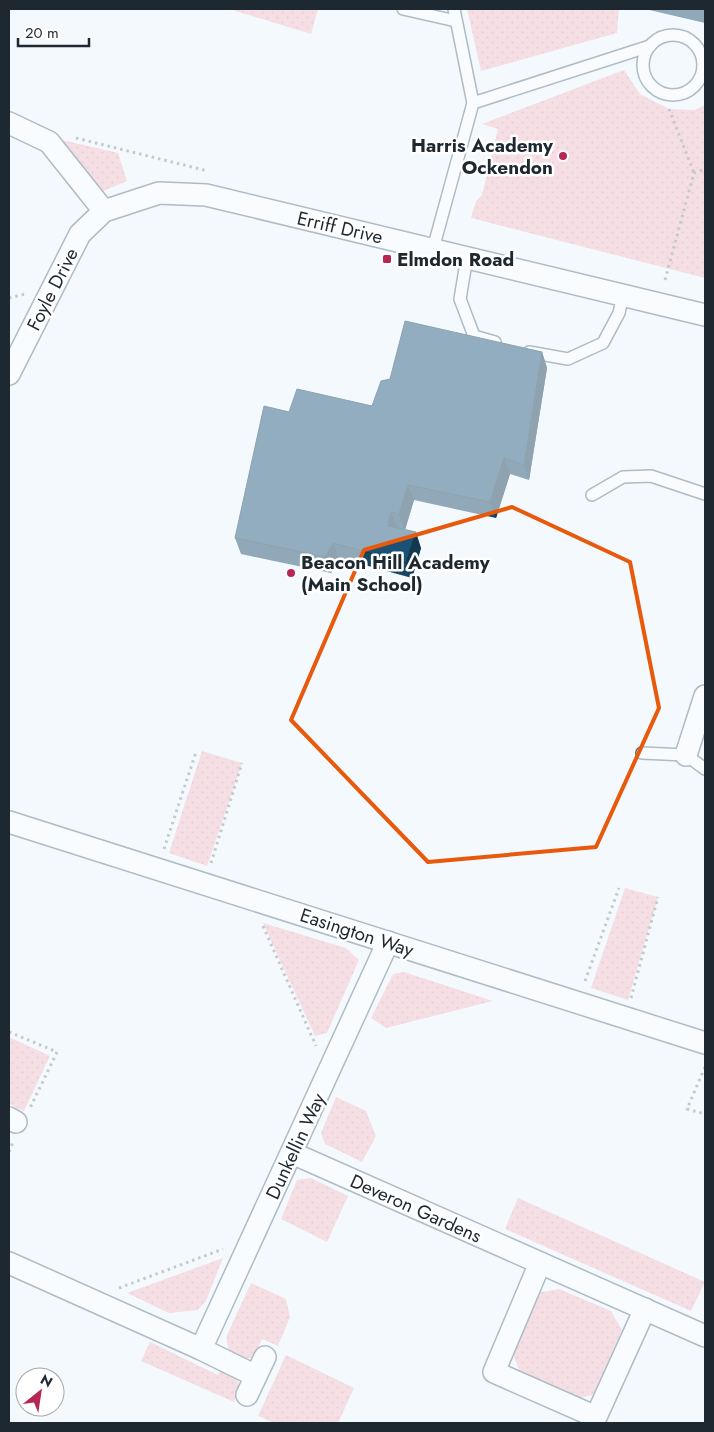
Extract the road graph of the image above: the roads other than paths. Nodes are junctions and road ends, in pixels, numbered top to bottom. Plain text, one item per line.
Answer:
1 (403, 9) edge
2 (454, 9) edge
3 (456, 21) junction
4 (650, 46) junction
5 (473, 103) junction
6 (9, 123) edge
7 (104, 211) junction
8 (433, 249) junction
9 (467, 257) junction
10 (623, 295) junction
11 (705, 315) edge
12 (9, 374) edge
13 (705, 494) edge
14 (592, 495) dead end
15 (705, 696) edge
16 (642, 753) dead end
17 (686, 755) junction
18 (705, 769) edge
19 (9, 822) edge
20 (388, 942) junction
21 (705, 1043) edge
22 (292, 1153) junction
23 (9, 1263) edge
24 (540, 1263) junction
25 (645, 1309) junction
26 (705, 1336) edge
27 (201, 1349) junction
28 (256, 1376) dead end

1 - 3 lane
2 - 3 lane
3 - 5 lane
4 - 4 lane
4 - 5 lane
5 - 8 lane
6 - 7 street
7 - 8 street, Erriff Drive
7 - 12 street, Foyle Drive
8 - 9 street, Erriff Drive
9 - 10 street, Erriff Drive
9 - 10 lane
10 - 11 street, Erriff Drive
13 - 14 lane
15 - 17 street
16 - 17 lane
17 - 18 lane
19 - 20 street, Easington Way
20 - 21 street, Easington Way
20 - 22 street, Dunkellin Way
22 - 24 street, Deveron Gardens
22 - 27 street, Dunkellin Way
23 - 27 street
24 - 25 street, Deveron Gardens
24 - 25 street
25 - 26 street, Deveron Gardens
27 - 28 street

